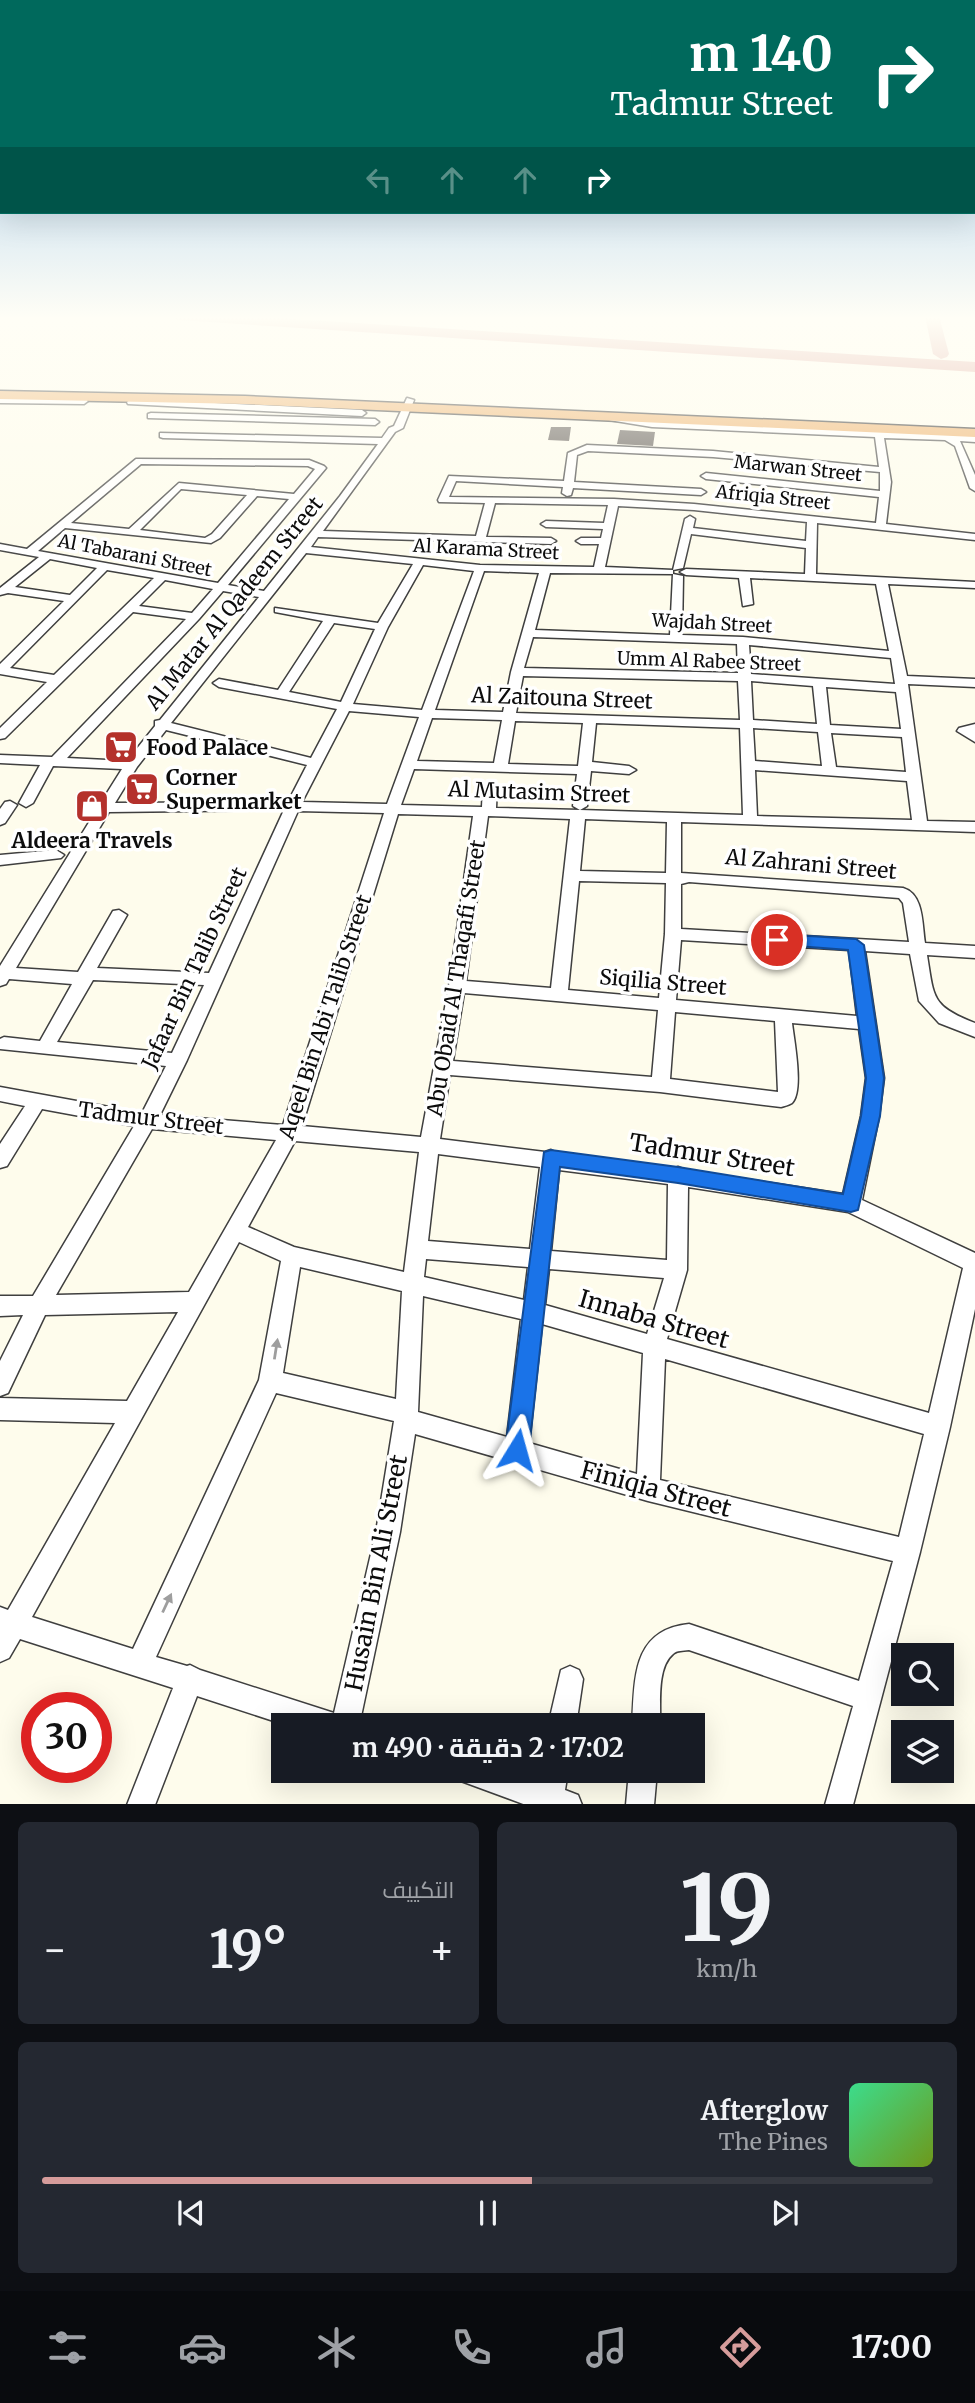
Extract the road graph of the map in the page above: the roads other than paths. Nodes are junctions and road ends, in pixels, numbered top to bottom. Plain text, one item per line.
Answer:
1 (93, 400) edge
2 (124, 400) edge
3 (247, 400) edge
4 (273, 400) edge
5 (366, 400) edge
6 (117, 401) junction
7 (403, 403) junction
8 (357, 409) junction
9 (454, 409) junction
10 (589, 415) junction
11 (151, 416) dead end
12 (179, 416) junction
13 (254, 419) junction
14 (331, 421) junction
15 (375, 422) dead end
16 (796, 425) junction
17 (392, 429) junction
18 (975, 434) edge
19 (873, 435) junction
20 (243, 437) junction
21 (947, 438) junction
22 (321, 440) junction
23 (713, 454) junction
24 (821, 464) junction
25 (975, 465) edge
26 (885, 470) junction
27 (706, 476) junction
28 (509, 481) junction
29 (974, 483) edge
30 (569, 484) junction
31 (818, 488) junction
32 (701, 492) junction
33 (254, 493) junction
34 (885, 495) junction
35 (298, 497) junction
36 (497, 500) junction
37 (550, 500) junction
38 (566, 500) junction
39 (614, 502) junction
40 (694, 507) junction
41 (812, 519) junction
42 (546, 524) junction
43 (63, 525) junction
44 (610, 526) junction
45 (881, 526) junction
46 (687, 530) junction
47 (131, 533) junction
48 (315, 534) junction
49 (975, 537) edge
50 (480, 540) junction
51 (581, 541) dead end
52 (607, 541) junction
53 (809, 545) junction
54 (0, 547) edge
55 (303, 549) junction
56 (30, 552) junction
57 (47, 556) junction
58 (418, 564) junction
59 (104, 567) junction
60 (480, 568) junction
61 (545, 571) junction
62 (599, 571) junction
63 (677, 572) junction
64 (744, 574) junction
65 (810, 576) junction
66 (160, 578) junction
67 (881, 579) junction
68 (975, 585) edge
69 (217, 588) junction
70 (3, 591) edge
71 (265, 595) junction
72 (70, 598) junction
73 (747, 604) dead end
74 (131, 608) junction
75 (279, 610) dead end
76 (195, 617) junction
77 (330, 619) junction
78 (382, 627) junction
79 (527, 634) junction
80 (676, 638) junction
81 (743, 641) junction
82 (895, 655) junction
83 (0, 670) edge
84 (517, 672) junction
85 (744, 677) junction
86 (59, 680) junction
87 (219, 683) dead end
88 (819, 683) junction
89 (975, 683) edge
90 (900, 684) junction
91 (281, 695) junction
92 (345, 707) junction
93 (428, 714) junction
94 (509, 718) junction
95 (590, 720) junction
96 (7, 721) edge
97 (160, 724) junction
98 (746, 724) junction
99 (824, 728) junction
100 (975, 728) edge
101 (906, 733) junction
102 (0, 735) edge
103 (975, 738) edge
104 (0, 759) edge
105 (52, 762) junction
106 (314, 763) junction
107 (131, 765) junction
108 (410, 765) junction
109 (746, 765) junction
110 (500, 768) junction
111 (585, 768) junction
112 (629, 770) dead end
113 (829, 771) junction
114 (912, 777) junction
115 (490, 785) dead end
116 (26, 803) dead end
117 (5, 805) edge
118 (293, 806) junction
119 (101, 808) junction
120 (393, 808) junction
121 (579, 811) junction
122 (485, 812) junction
123 (674, 816) junction
124 (750, 818) junction
125 (0, 820) edge
126 (920, 825) junction
127 (975, 827) edge
128 (56, 855) dead end
129 (0, 860) edge
130 (572, 876) junction
131 (673, 879) junction
132 (119, 915) dead end
133 (673, 934) junction
134 (856, 945) junction
135 (920, 949) junction
136 (975, 952) edge
137 (2, 976) edge
138 (87, 976) junction
139 (215, 979) junction
140 (457, 986) junction
141 (559, 996) junction
142 (667, 1005) junction
143 (783, 1016) junction
144 (866, 1023) junction
145 (975, 1030) edge
146 (4, 1044) dead end
147 (44, 1047) junction
148 (178, 1060) junction
149 (443, 1067) junction
150 (660, 1085) junction
151 (0, 1094) edge
152 (37, 1102) junction
153 (147, 1121) junction
154 (289, 1133) junction
155 (429, 1144) junction
156 (551, 1158) junction
157 (0, 1160) edge
158 (678, 1175) junction
159 (851, 1204) junction
160 (235, 1231) junction
161 (416, 1249) junction
162 (292, 1256) junction
163 (541, 1259) junction
164 (975, 1263) edge
165 (677, 1270) junction
166 (413, 1284) junction
167 (195, 1302) junction
168 (39, 1305) junction
169 (0, 1306) edge
170 (535, 1312) junction
171 (654, 1347) junction
172 (270, 1381) junction
173 (0, 1385) edge
174 (0, 1409) edge
175 (132, 1412) junction
176 (406, 1417) junction
177 (938, 1427) junction
178 (517, 1450) junction
179 (648, 1489) junction
180 (908, 1552) junction
181 (6, 1622) edge
182 (0, 1649) edge
183 (139, 1665) junction
184 (190, 1678) junction
185 (570, 1679) dead end
186 (867, 1697) junction
187 (294, 1713) edge
188 (348, 1713) edge
189 (564, 1713) edge
190 (648, 1713) edge
191 (523, 1783) edge
192 (642, 1783) edge
193 (557, 1791) edge
194 (141, 1804) edge
195 (640, 1804) edge
196 (839, 1804) edge

1 - 6 street
2 - 6 highway
3 - 8 highway
4 - 7 highway
5 - 7 highway
6 - 8 street
7 - 8 highway
7 - 9 highway
7 - 17 street, Al Matar Al Qadeem Street
7 - 18 highway
8 - 17 highway
9 - 10 highway
9 - 17 highway
10 - 16 highway
10 - 19 street
11 - 12 street
12 - 13 street
12 - 20 street
13 - 14 street
13 - 20 street
14 - 15 street
14 - 22 street
16 - 18 highway
16 - 19 highway
17 - 22 street
17 - 48 street, Al Matar Al Qadeem Street
18 - 21 street
18 - 25 street
19 - 21 street
19 - 26 street
20 - 22 street
21 - 29 street
23 - 24 street
23 - 27 street
23 - 30 street
24 - 26 street
24 - 31 street
26 - 34 street
27 - 31 street, Marwan Street
27 - 32 street
28 - 30 street
28 - 36 street
28 - 36 street, Afriqia Street
30 - 32 street
30 - 38 street
31 - 34 street, Marwan Street
32 - 40 street
33 - 35 street
33 - 47 street
33 - 47 street
34 - 45 street
35 - 43 street
35 - 69 street
36 - 37 street, Afriqia Street
36 - 50 street
37 - 38 street, Afriqia Street
37 - 42 street
38 - 39 street, Afriqia Street
39 - 40 street, Afriqia Street
39 - 44 street
40 - 41 street, Afriqia Street
40 - 46 street
41 - 45 street, Afriqia Street
41 - 53 street
42 - 44 street
42 - 50 street
43 - 47 street
43 - 56 street
44 - 52 street
45 - 49 street, Afriqia Street
46 - 53 street
46 - 63 street
48 - 50 street
48 - 55 street, Al Matar Al Qadeem Street
51 - 52 street
52 - 62 street
53 - 65 street
54 - 56 street, Al Tabarani Street
55 - 58 street, Al Karama Street
55 - 71 street, Al Matar Al Qadeem Street
56 - 57 street, Al Tabarani Street
57 - 59 street, Al Tabarani Street
57 - 70 street
58 - 60 street, Al Karama Street
58 - 78 street, Jafaar Bin Talib Street
59 - 66 street, Al Tabarani Street
59 - 72 street
60 - 61 street, Al Karama Street
60 - 93 street, Aqeel Bin Abi Talib Street
61 - 62 street, Al Karama Street
61 - 79 street
62 - 63 street, Al Karama Street
63 - 64 street, Al Karama Street
63 - 80 street
64 - 65 street, Al Karama Street
64 - 73 street
65 - 67 street, Al Karama Street
66 - 69 street, Al Tabarani Street
66 - 74 street
67 - 68 street, Al Karama Street
67 - 82 street
69 - 71 street, Al Tabarani Street
69 - 76 street
70 - 72 street
71 - 97 street, Al Matar Al Qadeem Street
72 - 83 street
74 - 76 street
74 - 86 street
75 - 77 street
76 - 105 street
77 - 78 street
77 - 91 street
78 - 92 street, Jafaar Bin Talib Street
79 - 80 street, Wajdah Street
79 - 84 street
80 - 81 street, Wajdah Street
81 - 82 street, Wajdah Street
81 - 85 street
82 - 90 street
83 - 86 street
84 - 85 street, Umm Al Rabee Street
84 - 94 street
85 - 88 street, Umm Al Rabee Street
85 - 98 street
86 - 96 street
87 - 91 street, Al Zaitouna Street
88 - 90 street, Umm Al Rabee Street
88 - 99 street
89 - 90 street, Umm Al Rabee Street
90 - 101 street
91 - 92 street, Al Zaitouna Street
92 - 93 street, Al Zaitouna Street
92 - 106 street, Jafaar Bin Talib Street
93 - 94 street, Al Zaitouna Street
93 - 108 street, Aqeel Bin Abi Talib Street
94 - 95 street, Al Zaitouna Street
94 - 110 street
95 - 98 street, Al Zaitouna Street
95 - 111 street
96 - 102 street
97 - 106 street
97 - 107 street, Al Matar Al Qadeem Street
98 - 99 street, Al Zaitouna Street
98 - 109 street
99 - 101 street, Al Zaitouna Street
99 - 113 street
100 - 103 street
101 - 114 street
104 - 105 street
105 - 107 street
105 - 116 street
106 - 118 street, Jafaar Bin Talib Street
107 - 119 street, Al Matar Al Qadeem Street
108 - 110 street
108 - 120 street, Aqeel Bin Abi Talib Street
109 - 113 street
109 - 124 street
110 - 111 street
111 - 112 street
111 - 121 street
113 - 114 street
114 - 126 street
115 - 122 street, Abu Obaid Al Thaqafi Street
117 - 125 street
118 - 119 street, Al Mutasim Street
118 - 120 street, Al Mutasim Street
118 - 139 street, Jafaar Bin Talib Street
119 - 137 street, Al Matar Al Qadeem Street
120 - 122 street, Al Mutasim Street
120 - 154 street, Aqeel Bin Abi Talib Street
121 - 122 street, Al Mutasim Street
121 - 123 street, Al Mutasim Street
121 - 130 street
122 - 140 street, Abu Obaid Al Thaqafi Street
123 - 124 street, Al Mutasim Street
123 - 131 street
124 - 126 street, Al Mutasim Street
126 - 127 street, Al Mutasim Street
128 - 129 street
130 - 131 street, Al Zahrani Street
130 - 141 street
131 - 133 street
131 - 135 street, Al Zahrani Street
132 - 138 street
133 - 134 street
133 - 142 street
134 - 135 street
134 - 144 street
135 - 136 street
135 - 145 street, Al Zahrani Street
137 - 138 street
138 - 139 street
138 - 147 street
139 - 148 street, Jafaar Bin Talib Street
140 - 141 street, Siqilia Street
140 - 149 street, Abu Obaid Al Thaqafi Street
141 - 142 street, Siqilia Street
142 - 143 street, Siqilia Street
142 - 150 street
143 - 144 street, Siqilia Street
143 - 150 street
144 - 159 street
146 - 147 street
147 - 148 street
148 - 153 street, Jafaar Bin Talib Street
149 - 150 street
149 - 155 street, Abu Obaid Al Thaqafi Street
151 - 152 street, Tadmur Street
152 - 153 street, Tadmur Street
152 - 157 street
153 - 154 street, Tadmur Street
153 - 168 street, Jafaar Bin Talib Street
154 - 155 street, Tadmur Street
154 - 160 street, Aqeel Bin Abi Talib Street
155 - 156 street, Tadmur Street
155 - 161 street
156 - 158 street, Tadmur Street
156 - 163 street
158 - 159 street, Tadmur Street
158 - 165 street
159 - 164 street, Tadmur Street
160 - 162 street, Innaba Street
160 - 167 street, Aqeel Bin Abi Talib Street
161 - 163 street
161 - 166 street
162 - 166 street, Innaba Street
172 -> 162 street
163 - 165 street
163 - 170 street
164 - 177 street
165 - 171 street
166 - 170 street, Innaba Street
166 - 176 street, Husain Bin Ali Street
167 - 168 street
167 - 175 street, Aqeel Bin Abi Talib Street
168 - 169 street
168 - 173 street, Jafaar Bin Talib Street
170 - 171 street, Innaba Street
170 - 178 street
171 - 177 street, Innaba Street
171 - 179 street
172 - 176 street, Finiqia Street
183 -> 172 street
174 - 175 street
175 - 181 street, Aqeel Bin Abi Talib Street
176 - 178 street, Finiqia Street
176 - 188 street, Husain Bin Ali Street
177 - 180 street
178 - 179 street, Finiqia Street
179 - 180 street, Finiqia Street
180 - 186 street
181 - 182 street, Aqeel Bin Abi Talib Street
181 - 183 street
183 - 184 street
184 - 187 street
184 - 194 street
185 - 189 street
186 - 190 street
186 - 196 street
191 - 193 street
192 - 195 street

